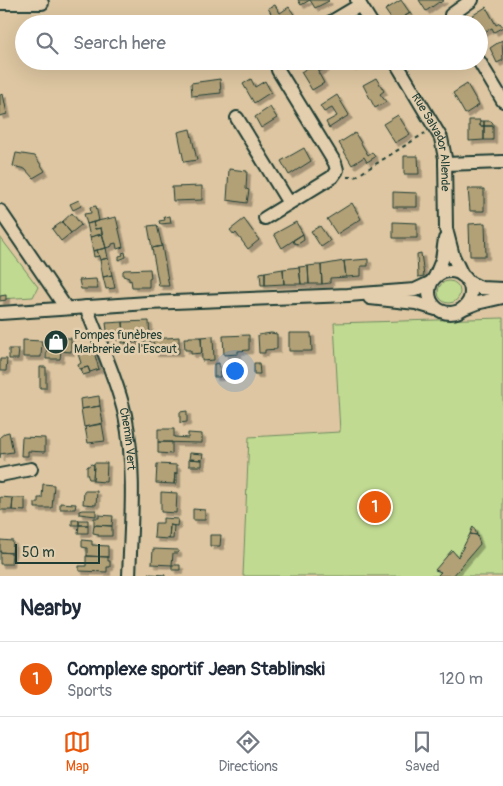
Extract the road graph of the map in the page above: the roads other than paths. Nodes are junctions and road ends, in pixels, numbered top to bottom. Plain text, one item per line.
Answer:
1 (472, 0) edge
2 (359, 2) edge
3 (0, 3) edge
4 (42, 3) dead end
5 (341, 15) edge
6 (367, 15) edge
7 (455, 15) edge
8 (278, 70) edge
9 (400, 70) edge
10 (484, 70) edge
11 (503, 101) edge
12 (237, 118) dead end
13 (503, 162) edge
14 (445, 164) junction
15 (289, 203) junction
16 (0, 211) edge
17 (265, 218) dead end
18 (446, 229) junction
19 (465, 278) junction
20 (433, 280) junction
21 (503, 289) edge
22 (348, 295) junction
23 (503, 298) edge
24 (86, 307) junction
25 (66, 308) junction
26 (464, 308) junction
27 (438, 310) junction
28 (0, 313) edge
29 (31, 469) dead end
30 (0, 475) edge
31 (129, 576) edge

1 - 7 street
2 - 5 street
2 - 6 street
3 - 4 street
8 - 15 street
9 - 14 street, Rue Salvador Allende
10 - 11 street
12 - 15 street
13 - 14 street
14 - 18 street, Rue Salvador Allende
15 - 17 street
16 - 25 street
18 - 19 street
18 - 20 street
19 - 20 street
19 - 21 street
19 - 26 street
20 - 22 street
20 - 27 street
22 - 24 street
22 - 27 street
23 - 26 street
24 - 25 street
24 - 31 street, Chemin Vert
25 - 28 street
26 - 27 street
29 - 30 street

